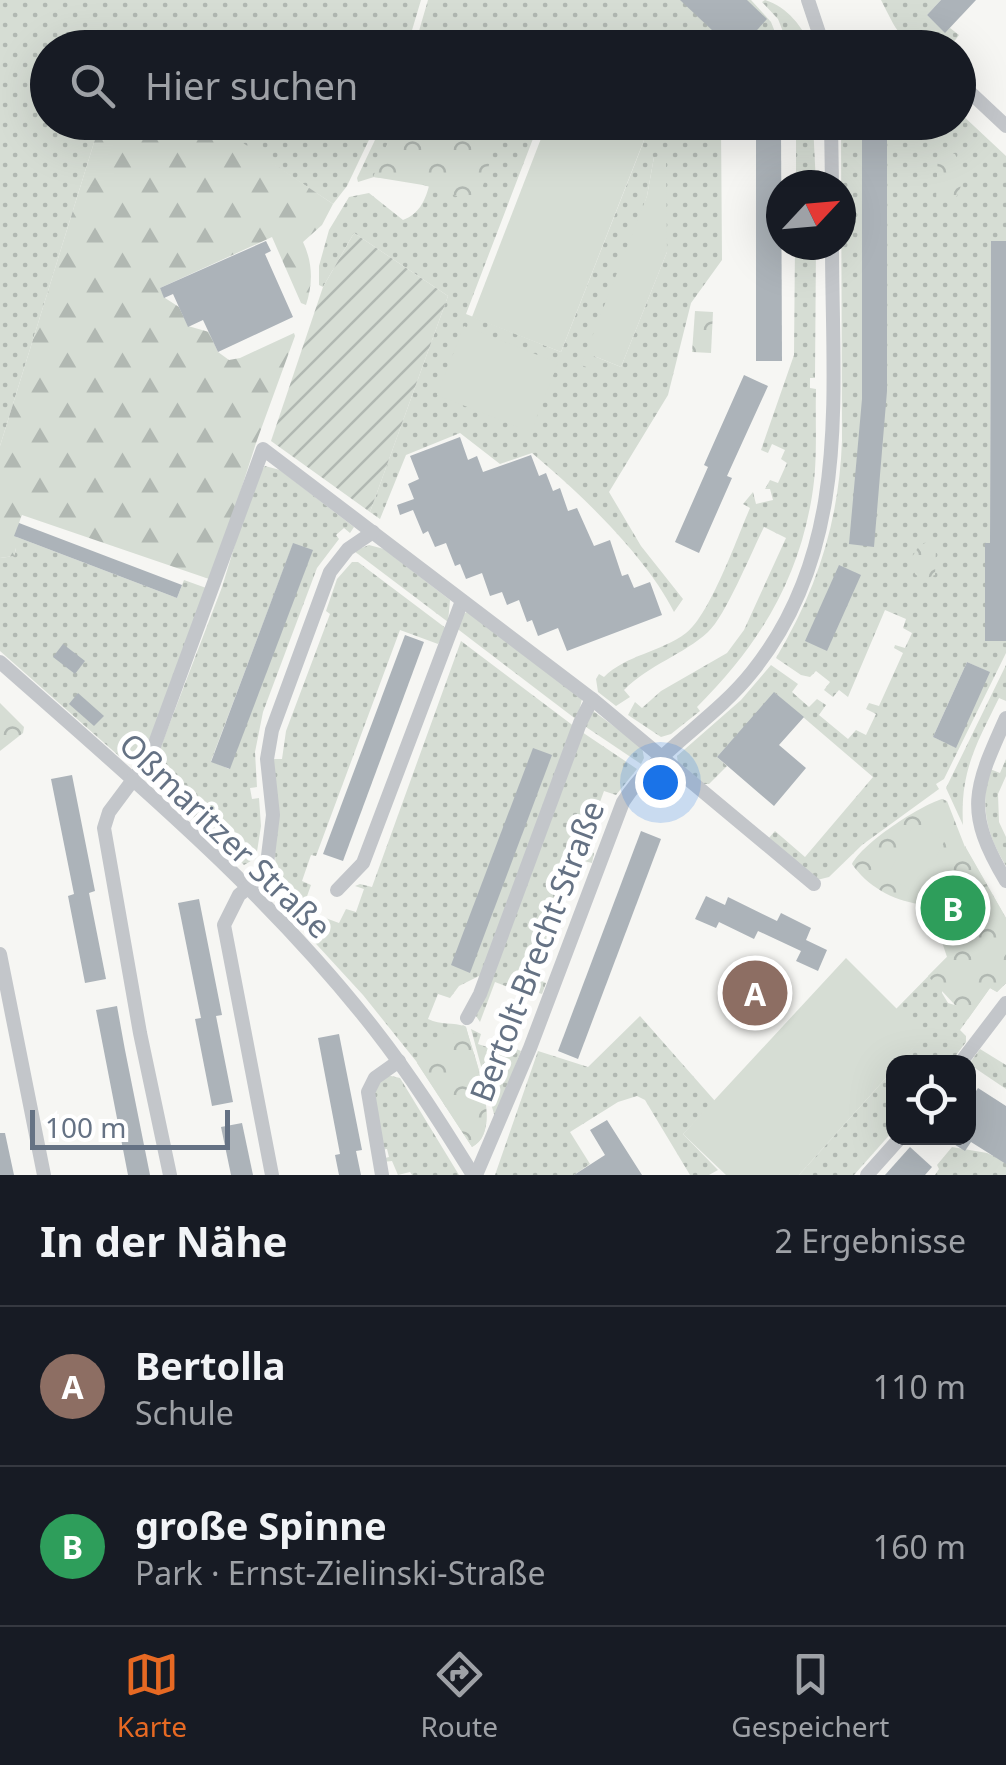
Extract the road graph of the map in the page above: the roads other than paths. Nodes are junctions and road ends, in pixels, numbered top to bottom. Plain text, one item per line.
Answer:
1 (808, 0) edge
2 (818, 30) edge
3 (976, 98) edge
4 (1006, 126) edge
5 (831, 140) edge
6 (832, 170) edge
7 (832, 260) edge
8 (373, 532) junction
9 (462, 601) junction
10 (0, 662) edge
11 (592, 699) junction
12 (1006, 718) edge
13 (661, 756) junction
14 (133, 780) junction
15 (1006, 881) edge
16 (814, 884) dead end
17 (248, 888) junction
18 (337, 890) dead end
19 (0, 954) edge
20 (1006, 1003) edge
21 (467, 1018) dead end
22 (966, 1055) edge
23 (398, 1060) junction
24 (894, 1145) edge
25 (44, 1175) edge
26 (170, 1175) edge
27 (272, 1175) edge
28 (382, 1175) edge
29 (474, 1175) edge
30 (868, 1175) edge

1 - 2 street
3 - 4 street
5 - 6 street
7 - 13 street, Bertolt-Brecht-Straße
8 - 9 street
8 - 14 street
8 - 17 street
9 - 11 street
9 - 18 street
10 - 14 street, Oßmaritzer Straße
11 - 13 street
11 - 21 street, Bertolt-Brecht-Straße
12 - 15 street
13 - 16 street
13 - 29 street, Bertolt-Brecht-Straße
14 - 17 street, Oßmaritzer Straße
14 - 26 street
17 - 23 street, Oßmaritzer Straße
17 - 27 street
19 - 25 street
20 - 22 street
23 - 28 street
23 - 29 street, Oßmaritzer Straße
24 - 30 street

